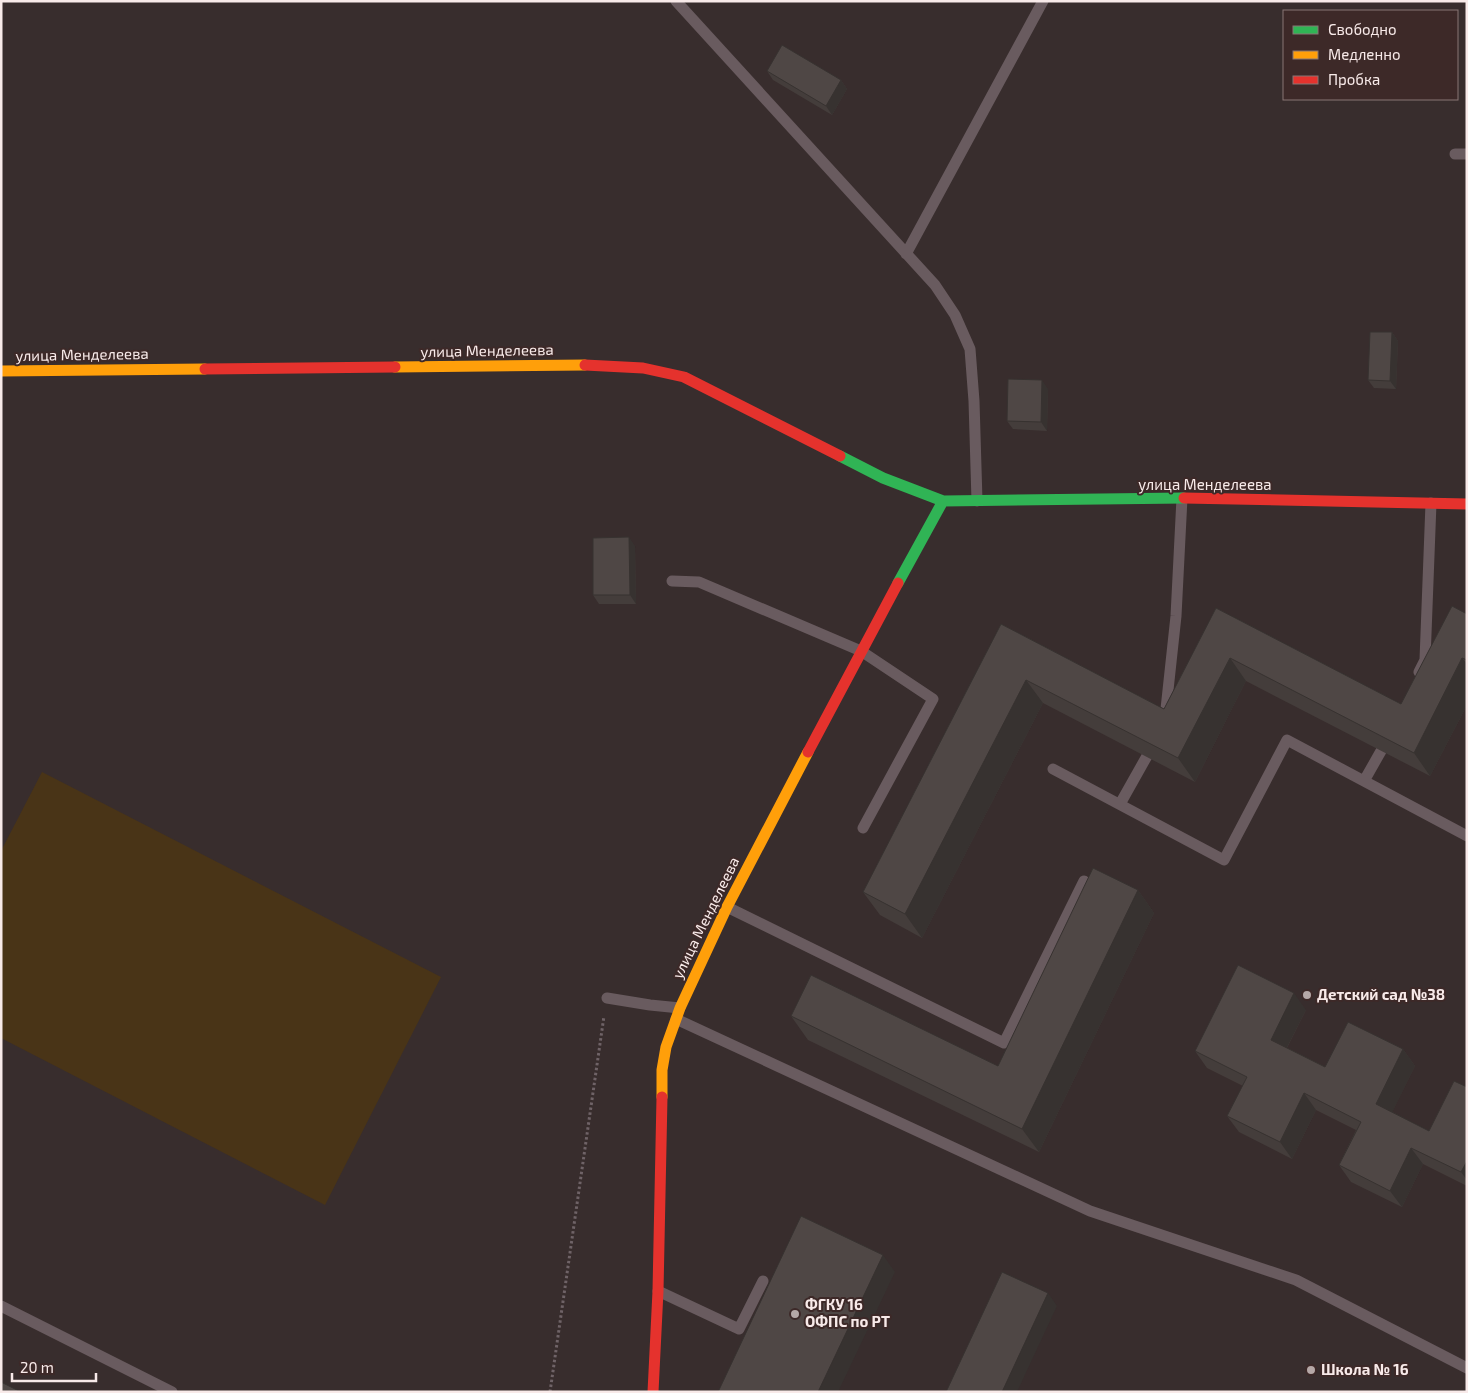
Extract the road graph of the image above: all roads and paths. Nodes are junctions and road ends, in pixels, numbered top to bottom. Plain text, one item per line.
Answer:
1 (676, 1) edge
2 (1043, 1) edge
3 (906, 254) junction
4 (1, 371) edge
5 (1182, 498) junction
6 (977, 501) junction
7 (943, 502) junction
8 (1431, 503) junction
9 (1467, 504) edge
10 (672, 581) dead end
11 (860, 651) junction
12 (1413, 685) edge
13 (1165, 724) edge
14 (1381, 751) edge
15 (1147, 756) edge
16 (1053, 769) dead end
17 (1364, 781) junction
18 (1120, 804) junction
19 (863, 828) dead end
20 (1467, 836) edge
21 (1084, 881) edge
22 (727, 907) junction
23 (607, 998) joint
24 (678, 1013) junction
25 (762, 1281) dead end
26 (658, 1291) junction
27 (1, 1306) edge
28 (1467, 1368) edge
29 (172, 1392) edge
30 (550, 1392) edge
31 (653, 1392) edge

1 - 3 lane
2 - 3 lane
3 - 6 lane
4 - 7 street, улица Менделеева
5 - 6 street, улица Менделеева
5 - 8 street, улица Менделеева
5 - 13 lane
6 - 7 street, улица Менделеева
7 - 11 street, улица Менделеева
8 - 9 street, улица Менделеева
8 - 12 lane
10 - 11 lane
11 - 19 lane
11 - 22 street, улица Менделеева
14 - 17 lane
15 - 18 lane
16 - 18 lane
17 - 18 lane
17 - 20 lane
21 - 22 lane
22 - 24 street, улица Менделеева
23 - 24 lane
23 - 30 path
24 - 26 street, улица Менделеева
24 - 28 lane
25 - 26 lane
26 - 31 street, улица Менделеева
27 - 29 lane

